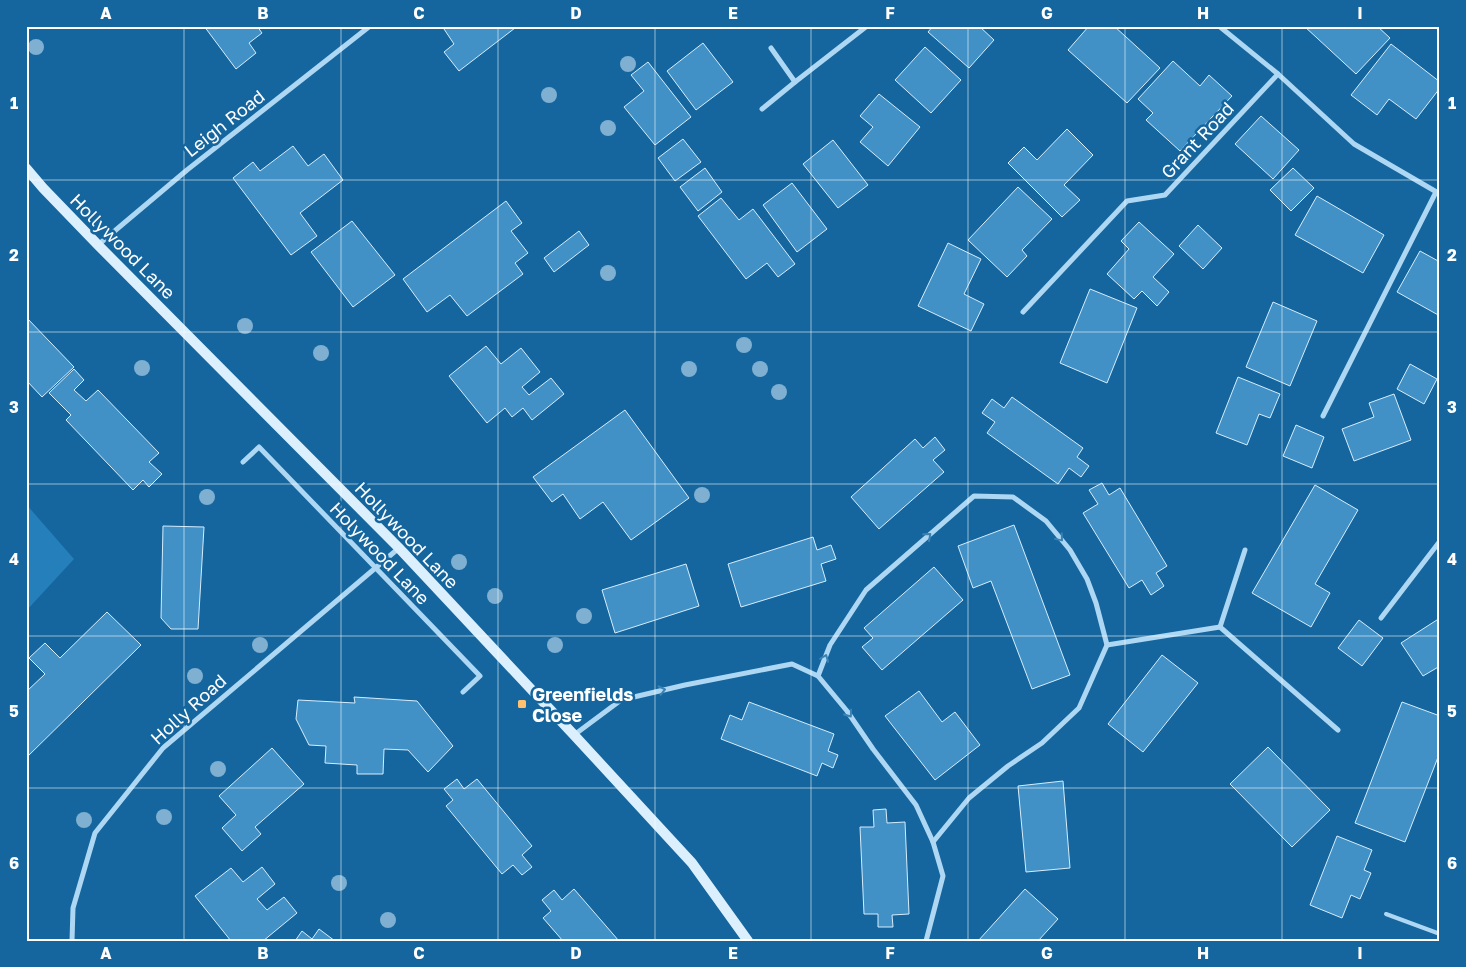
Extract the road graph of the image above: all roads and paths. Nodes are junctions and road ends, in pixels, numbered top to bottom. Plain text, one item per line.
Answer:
1 (370, 26) edge
2 (867, 26) edge
3 (1219, 26) edge
4 (771, 48) dead end
5 (1278, 74) junction
6 (795, 82) junction
7 (762, 109) dead end
8 (26, 168) edge
9 (1438, 193) edge
10 (98, 245) junction
11 (1022, 312) dead end
12 (1323, 416) dead end
13 (243, 462) dead end
14 (1440, 541) edge
15 (398, 548) junction
16 (1245, 550) dead end
17 (376, 568) junction
18 (1381, 618) dead end
19 (1220, 627) junction
20 (1107, 645) junction
21 (818, 676) junction
22 (463, 692) dead end
23 (1338, 730) dead end
24 (574, 735) junction
25 (933, 842) junction
26 (1386, 914) dead end
27 (1440, 934) edge
28 (72, 941) edge
29 (748, 941) edge
30 (926, 941) edge

1 - 10 street, Leigh Road
2 - 6 street
3 - 5 street
4 - 6 street
5 - 9 street
5 - 11 street, Grant Road
6 - 7 street
8 - 10 main road, Hollywood Lane
9 - 12 street
10 - 15 main road, Hollywood Lane
13 - 17 street, Holywood Lane
14 - 18 street
15 - 17 street, Holly Road
15 - 24 main road, Hollywood Lane
16 - 19 street
17 - 22 street, Holywood Lane
17 - 28 street, Holly Road
19 - 20 street
19 - 23 street
21 -> 20 street
20 - 25 street
24 -> 21 street
21 -> 25 street
24 - 29 main road, Hollywood Lane
25 - 30 street
26 - 27 lane

